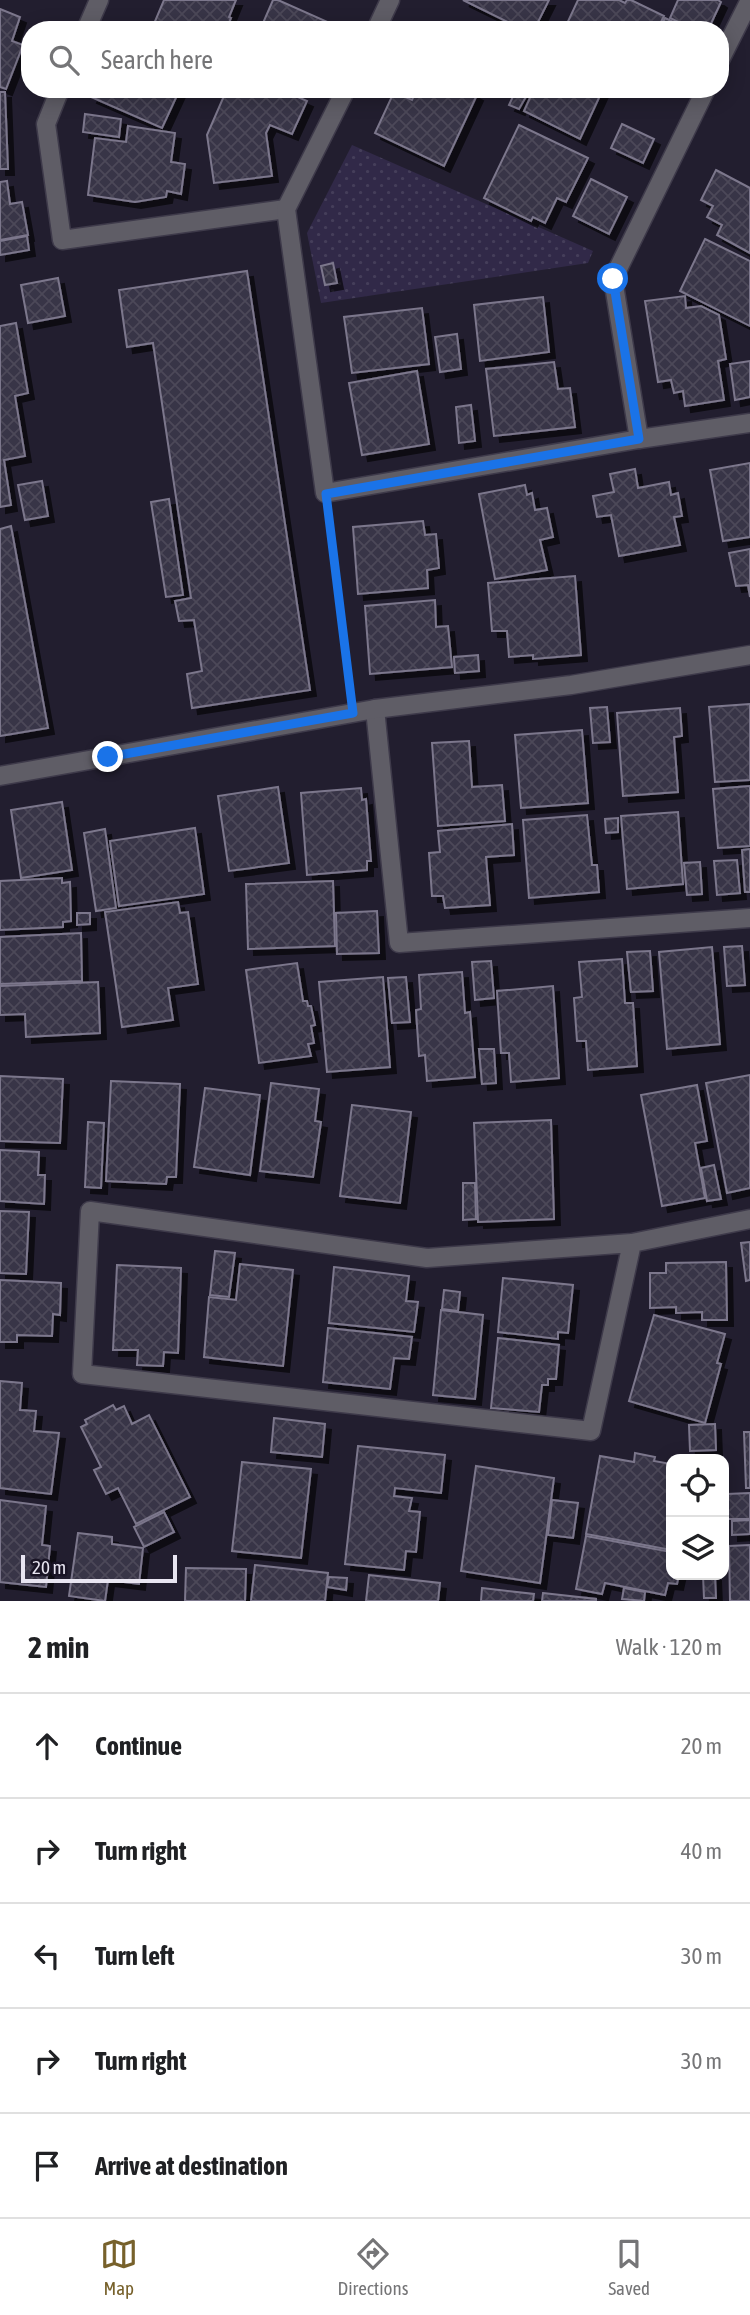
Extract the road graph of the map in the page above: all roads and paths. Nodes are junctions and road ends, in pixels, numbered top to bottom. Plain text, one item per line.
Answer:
1 (99, 0) edge
2 (390, 0) edge
3 (750, 0) edge
4 (90, 21) edge
5 (380, 21) edge
6 (729, 42) edge
7 (56, 98) edge
8 (342, 98) edge
9 (702, 98) edge
10 (286, 209) junction
11 (750, 424) edge
12 (639, 439) junction
13 (326, 494) junction
14 (750, 655) edge
15 (375, 709) junction
16 (353, 713) junction
17 (0, 776) edge
18 (750, 918) edge
19 (750, 1219) edge
20 (632, 1243) junction

1 - 4 street
2 - 5 street
3 - 6 street
7 - 10 street
8 - 10 street
9 - 12 street
10 - 13 street
11 - 12 street
12 - 13 street
13 - 16 path
14 - 15 street
15 - 16 street
15 - 18 street
16 - 17 street
19 - 20 street
20 - 20 street

